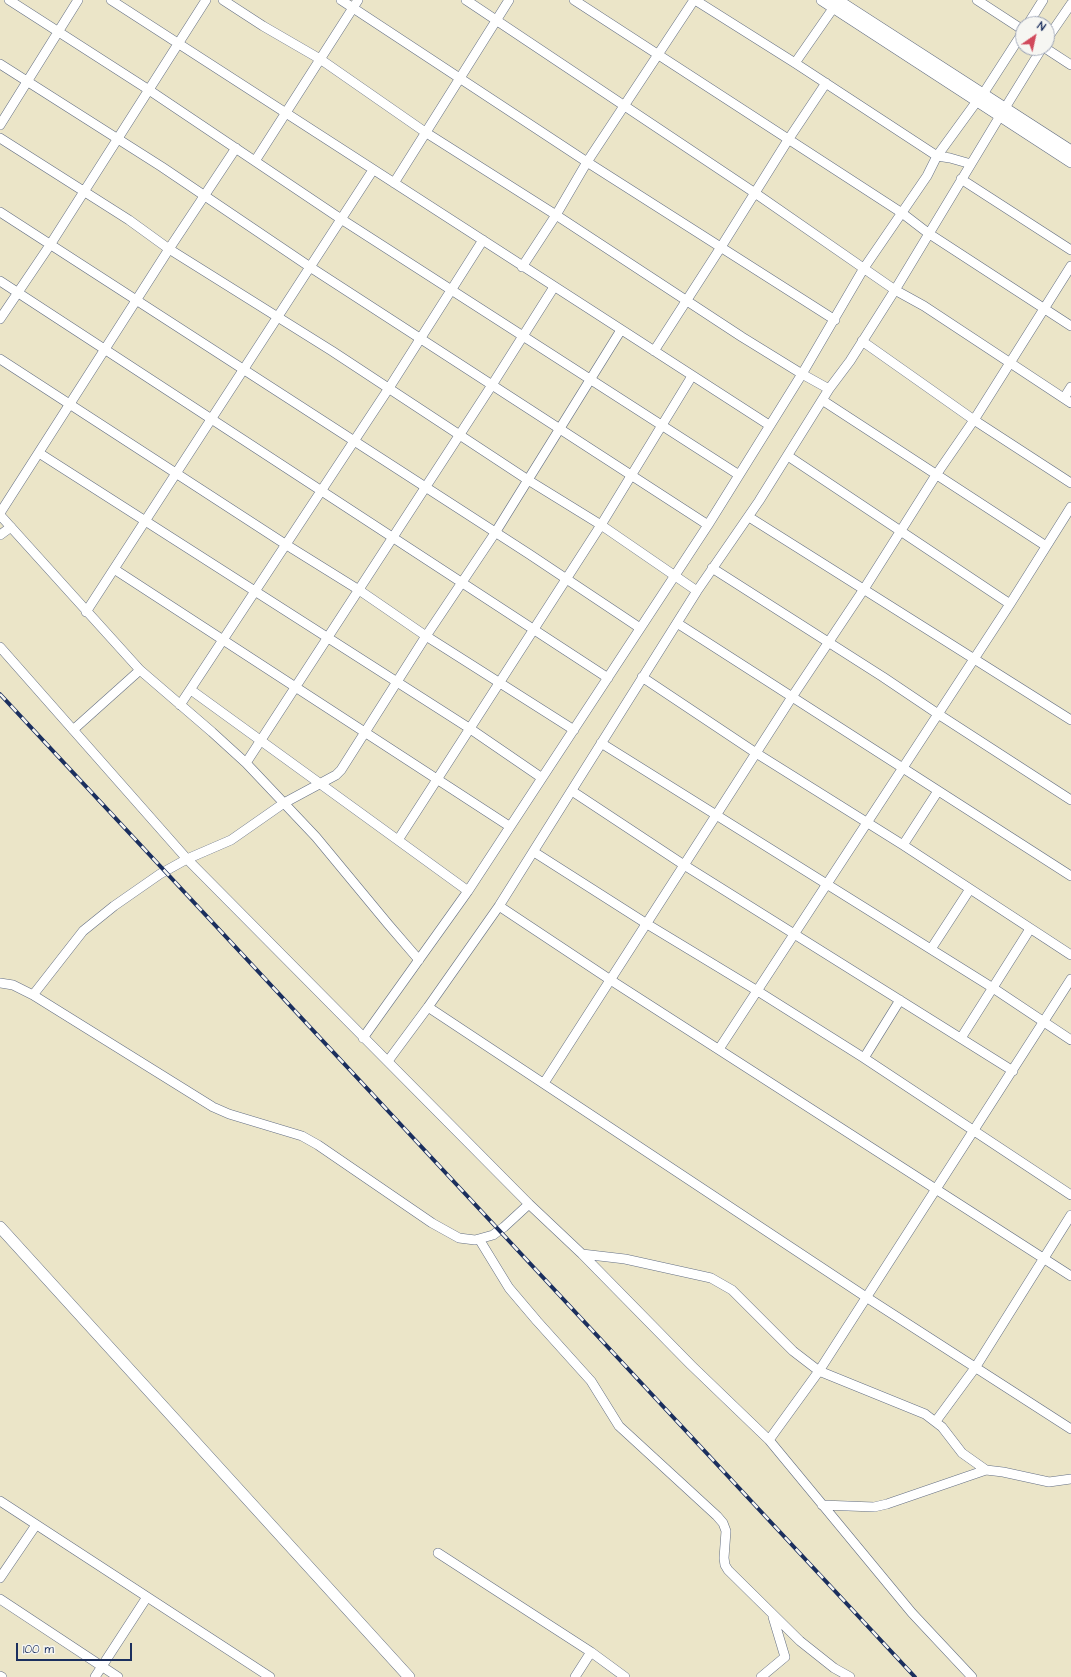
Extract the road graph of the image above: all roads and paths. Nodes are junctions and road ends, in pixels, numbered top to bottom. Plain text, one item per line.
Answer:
1 (9, 0) edge
2 (78, 0) edge
3 (111, 0) edge
4 (206, 0) edge
5 (223, 0) edge
6 (341, 0) edge
7 (466, 0) edge
8 (508, 0) edge
9 (574, 0) edge
10 (694, 0) edge
11 (822, 0) edge
12 (977, 0) edge
13 (1043, 0) edge
14 (356, 4) edge
15 (835, 4) edge
16 (1071, 4) edge
17 (1033, 16) edge
18 (495, 20) junction
19 (1015, 26) edge
20 (1055, 27) edge
21 (57, 32) junction
22 (179, 43) junction
23 (1015, 43) edge
24 (658, 55) junction
25 (1055, 55) edge
26 (1037, 56) edge
27 (320, 59) junction
28 (796, 62) junction
29 (0, 64) edge
30 (1071, 65) edge
31 (459, 78) junction
32 (27, 81) junction
33 (826, 84) junction
34 (149, 90) junction
35 (980, 97) junction
36 (625, 106) junction
37 (1003, 112) junction
38 (286, 113) junction
39 (0, 125) edge
40 (425, 132) junction
41 (0, 138) edge
42 (118, 138) junction
43 (788, 140) junction
44 (236, 148) junction
45 (1071, 151) edge
46 (937, 156) junction
47 (255, 161) junction
48 (587, 162) junction
49 (1071, 162) edge
50 (971, 164) junction
51 (373, 170) junction
52 (961, 179) junction
53 (394, 183) junction
54 (84, 192) junction
55 (755, 193) junction
56 (205, 195) junction
57 (0, 212) edge
58 (902, 214) junction
59 (556, 215) junction
60 (341, 219) junction
61 (928, 233) junction
62 (483, 240) junction
63 (50, 245) junction
64 (721, 247) junction
65 (169, 249) junction
66 (1071, 250) edge
67 (522, 266) junction
68 (1071, 266) edge
69 (310, 267) junction
70 (864, 268) junction
71 (0, 281) edge
72 (554, 287) junction
73 (452, 288) junction
74 (895, 290) junction
75 (17, 293) junction
76 (686, 300) junction
77 (137, 301) junction
78 (1044, 308) junction
79 (277, 316) junction
80 (0, 318) edge
81 (835, 320) junction
82 (1071, 326) edge
83 (621, 330) junction
84 (524, 336) junction
85 (420, 339) junction
86 (862, 341) junction
87 (105, 351) junction
88 (654, 351) junction
89 (0, 358) edge
90 (1010, 362) junction
91 (243, 370) junction
92 (802, 374) junction
93 (692, 376) junction
94 (590, 379) junction
95 (492, 385) junction
96 (1071, 387) edge
97 (389, 388) junction
98 (828, 389) junction
99 (822, 400) junction
100 (1068, 400) edge
101 (71, 404) junction
102 (211, 420) junction
103 (974, 420) junction
104 (661, 425) junction
105 (769, 425) junction
106 (559, 429) junction
107 (459, 435) junction
108 (354, 442) junction
109 (39, 452) junction
110 (788, 456) junction
111 (177, 474) junction
112 (738, 474) junction
113 (631, 475) junction
114 (936, 475) junction
115 (528, 480) junction
116 (1071, 483) edge
117 (425, 487) junction
118 (322, 491) junction
119 (1071, 507) edge
120 (0, 514) edge
121 (749, 517) junction
122 (145, 521) junction
123 (601, 525) junction
124 (708, 525) junction
125 (11, 528) junction
126 (901, 532) junction
127 (495, 533) junction
128 (0, 535) edge
129 (392, 537) junction
130 (285, 544) junction
131 (1046, 546) junction
132 (712, 568) junction
133 (114, 570) junction
134 (674, 575) junction
135 (566, 579) junction
136 (462, 584) junction
137 (864, 589) junction
138 (359, 590) junction
139 (697, 591) junction
140 (254, 592) junction
141 (1010, 604) junction
142 (86, 612) junction
143 (677, 623) junction
144 (640, 628) junction
145 (532, 630) junction
146 (426, 636) junction
147 (327, 638) junction
148 (223, 640) junction
149 (828, 643) junction
150 (0, 646) edge
151 (974, 658) junction
152 (140, 670) junction
153 (642, 677) junction
154 (608, 678) junction
155 (500, 682) junction
156 (396, 683) junction
157 (295, 688) junction
158 (191, 690) junction
159 (792, 697) junction
160 (180, 705) junction
161 (938, 714) junction
162 (1071, 720) edge
163 (469, 728) junction
164 (73, 730) junction
165 (574, 730) junction
166 (365, 733) junction
167 (260, 740) junction
168 (601, 743) junction
169 (756, 753) junction
170 (246, 763) junction
171 (902, 769) junction
172 (542, 778) junction
173 (437, 779) junction
174 (320, 783) junction
175 (572, 791) junction
176 (938, 791) junction
177 (1071, 800) edge
178 (284, 803) junction
179 (717, 814) junction
180 (866, 822) junction
181 (509, 826) junction
182 (398, 840) junction
183 (903, 845) junction
184 (534, 852) junction
185 (187, 859) junction
186 (684, 866) junction
187 (1071, 876) edge
188 (826, 884) junction
189 (970, 889) junction
190 (468, 891) junction
191 (499, 906) junction
192 (647, 924) junction
193 (1030, 929) junction
194 (794, 934) junction
195 (931, 949) junction
196 (1071, 955) edge
197 (419, 960) junction
198 (609, 979) junction
199 (1071, 979) edge
200 (0, 983) edge
201 (993, 988) junction
202 (756, 990) junction
203 (33, 995) junction
204 (900, 1000) junction
205 (428, 1007) junction
206 (1044, 1022) junction
207 (363, 1038) junction
208 (960, 1038) junction
209 (1071, 1040) edge
210 (719, 1049) junction
211 (864, 1058) junction
212 (388, 1061) junction
213 (1013, 1071) junction
214 (544, 1083) junction
215 (974, 1131) junction
216 (937, 1188) junction
217 (1071, 1195) edge
218 (529, 1204) junction
219 (1071, 1216) edge
220 (0, 1227) edge
221 (479, 1239) junction
222 (582, 1254) junction
223 (1044, 1259) junction
224 (1071, 1276) edge
225 (866, 1297) junction
226 (974, 1368) junction
227 (819, 1371) junction
228 (936, 1421) junction
229 (1071, 1429) edge
230 (769, 1440) junction
231 (986, 1470) junction
232 (1071, 1479) edge
233 (0, 1501) edge
234 (822, 1505) junction
235 (36, 1525) junction
236 (438, 1553) dead end
237 (0, 1578) edge
238 (147, 1597) junction
239 (0, 1599) edge
240 (773, 1616) junction
241 (591, 1652) junction
242 (102, 1667) junction
243 (257, 1674) edge
244 (95, 1677) edge
245 (118, 1677) edge
246 (270, 1677) edge
247 (409, 1677) edge
248 (575, 1677) edge
249 (625, 1677) edge
250 (761, 1677) edge
251 (850, 1677) edge
252 (972, 1677) edge

1 - 21 street
2 - 21 street
3 - 22 street
4 - 22 street
5 - 27 street
6 - 14 street
7 - 18 street
8 - 18 street
9 - 24 street
10 - 24 street
10 - 28 street
11 - 15 street
12 - 19 street
13 - 17 street
14 - 27 street
14 - 31 street
15 - 28 street
15 - 35 street
16 - 20 street
18 - 31 street
18 - 36 street
21 - 32 street
21 - 34 street
22 - 34 street
22 - 38 street
23 - 35 street
24 - 36 street
24 - 43 street
25 - 30 street
26 - 37 street
27 - 38 street
27 - 40 street
28 - 33 street
29 - 32 street
31 - 40 street
31 - 48 street
32 - 39 street
32 - 42 street
33 - 43 street
33 - 46 street
34 - 42 street
34 - 44 street
35 - 37 street
35 - 46 street
36 - 48 street
36 - 55 street
37 - 45 street
37 - 49 street
37 - 50 street
38 - 47 street
38 - 51 street
40 - 53 street
40 - 59 street
41 - 54 street
42 - 54 street
42 - 56 street
43 - 55 street
43 - 58 street
44 - 47 street
44 - 56 street
46 - 50 street
46 - 58 street
47 - 60 street
48 - 59 street
48 - 64 street
50 - 52 street
51 - 53 street
51 - 60 street
52 - 61 street
52 - 66 street
53 - 62 street
54 - 63 street
54 - 65 street
55 - 64 street
55 - 70 street
56 - 65 street
56 - 69 street
57 - 63 street
58 - 61 street
58 - 70 street
59 - 67 street
59 - 76 street
60 - 69 street
60 - 73 street
61 - 74 street
61 - 78 street
62 - 67 street
62 - 73 street
63 - 75 street
63 - 77 street
64 - 76 street
64 - 81 street
65 - 77 street
65 - 79 street
67 - 72 street
68 - 78 street
69 - 79 street
69 - 85 street
70 - 74 street
70 - 81 street
71 - 75 street
72 - 83 street
72 - 84 street
73 - 84 street
73 - 85 street
74 - 86 street
74 - 90 street
75 - 80 street
75 - 87 street
76 - 88 street
76 - 92 street
77 - 87 street
77 - 91 street
78 - 82 street
78 - 90 street
79 - 91 street
79 - 97 street
81 - 92 street
83 - 88 street
83 - 94 street
84 - 94 street
84 - 95 street
85 - 95 street
85 - 97 street
86 - 98 street
86 - 103 street
87 - 101 street
87 - 102 street
88 - 93 street
89 - 101 street
90 - 100 street
90 - 103 street
91 - 102 street
91 - 108 street
92 - 98 street
92 - 105 street
93 - 104 street
93 - 105 street
94 - 104 street
94 - 106 street
95 - 106 street
95 - 107 street
96 - 100 street
97 - 107 street
97 - 108 street
98 - 99 street
99 - 110 street
99 - 114 street
101 - 109 street
101 - 111 street
102 - 111 street
102 - 118 street
103 - 114 street
103 - 116 street
104 - 112 street
104 - 113 street
105 - 112 street
106 - 113 street
106 - 115 street
107 - 115 street
107 - 117 street
108 - 117 street
108 - 118 street
109 - 120 street
109 - 122 street
110 - 121 street
110 - 126 street
111 - 122 street
111 - 130 street
112 - 124 street
113 - 123 street
113 - 124 street
114 - 126 street
114 - 131 street
115 - 123 street
115 - 127 street
117 - 127 street
117 - 129 street
118 - 129 street
118 - 130 street
119 - 131 street
120 - 125 street
121 - 132 street
121 - 137 street
122 - 133 street
122 - 140 street
123 - 134 street
123 - 135 street
124 - 134 street
125 - 128 street
125 - 142 street
126 - 137 street
126 - 141 street
127 - 135 street
127 - 136 street
129 - 136 street
129 - 138 street
130 - 138 street
130 - 140 street
131 - 141 street
132 - 139 street
132 - 149 street
133 - 142 street
133 - 148 street
134 - 139 street
134 - 144 street
135 - 144 street
135 - 145 street
136 - 145 street
136 - 146 street
137 - 149 street
137 - 151 street
138 - 146 street
138 - 147 street
139 - 143 street
140 - 147 street
140 - 148 street
141 - 151 street
142 - 152 street
143 - 153 street
143 - 159 street
144 - 154 street
145 - 154 street
145 - 155 street
146 - 155 street
146 - 156 street
147 - 156 street
147 - 157 street
148 - 157 street
148 - 158 street
149 - 159 street
149 - 161 street
150 - 164 street
151 - 161 street
151 - 162 street
152 - 160 street
152 - 164 street
153 - 168 street
153 - 169 street
154 - 165 street
155 - 163 street
155 - 165 street
156 - 163 street
156 - 166 street
157 - 166 street
157 - 167 street
158 - 160 street
158 - 167 street
159 - 169 street
159 - 171 street
160 - 170 street
161 - 171 street
161 - 177 street
163 - 172 street
163 - 173 street
164 - 185 street
165 - 172 street
166 - 173 street
166 - 174 street
167 - 170 street
167 - 174 street
168 - 175 street
168 - 179 street
169 - 179 street
169 - 180 street
170 - 178 street
171 - 176 street
171 - 180 street
172 - 181 street
173 - 181 street
173 - 182 street
174 - 178 street
174 - 182 street
175 - 184 street
175 - 186 street
176 - 183 street
176 - 187 street
178 - 185 street
178 - 197 street
179 - 186 street
179 - 188 street
180 - 183 street
180 - 188 street
181 - 190 street
182 - 190 street
183 - 189 street
184 - 191 street
184 - 192 street
185 - 203 street
185 - 207 street
186 - 192 street
186 - 194 street
188 - 194 street
188 - 195 street
189 - 193 street
189 - 195 street
190 - 197 street
191 - 198 street
191 - 205 street
192 - 198 street
192 - 202 street
193 - 196 street
193 - 201 street
194 - 202 street
194 - 204 street
195 - 201 street
197 - 207 street
198 - 210 street
198 - 214 street
199 - 206 street
200 - 203 street
201 - 206 street
201 - 208 street
202 - 210 street
202 - 211 street
203 - 221 street
204 - 208 street
204 - 211 street
205 - 212 street
205 - 214 street
206 - 209 street
206 - 213 street
207 - 212 street
208 - 213 street
210 - 216 street
211 - 215 street
212 - 218 street
213 - 215 street
214 - 225 street
215 - 216 street
215 - 217 street
216 - 223 street
216 - 225 street
218 - 221 street
218 - 222 street
219 - 223 street
220 - 247 street
221 - 240 street
222 - 227 street
222 - 230 street
223 - 224 street
223 - 226 street
225 - 226 street
225 - 227 street
226 - 228 street
226 - 229 street
227 - 228 street
227 - 230 street
228 - 231 street
230 - 234 street
231 - 232 street
231 - 234 street
233 - 235 street
234 - 252 street
235 - 237 street
235 - 238 street
236 - 241 street
238 - 242 street
238 - 243 street
239 - 242 street
240 - 250 street
240 - 251 street
241 - 248 street
241 - 249 street
242 - 244 street
242 - 245 street
243 - 246 street

